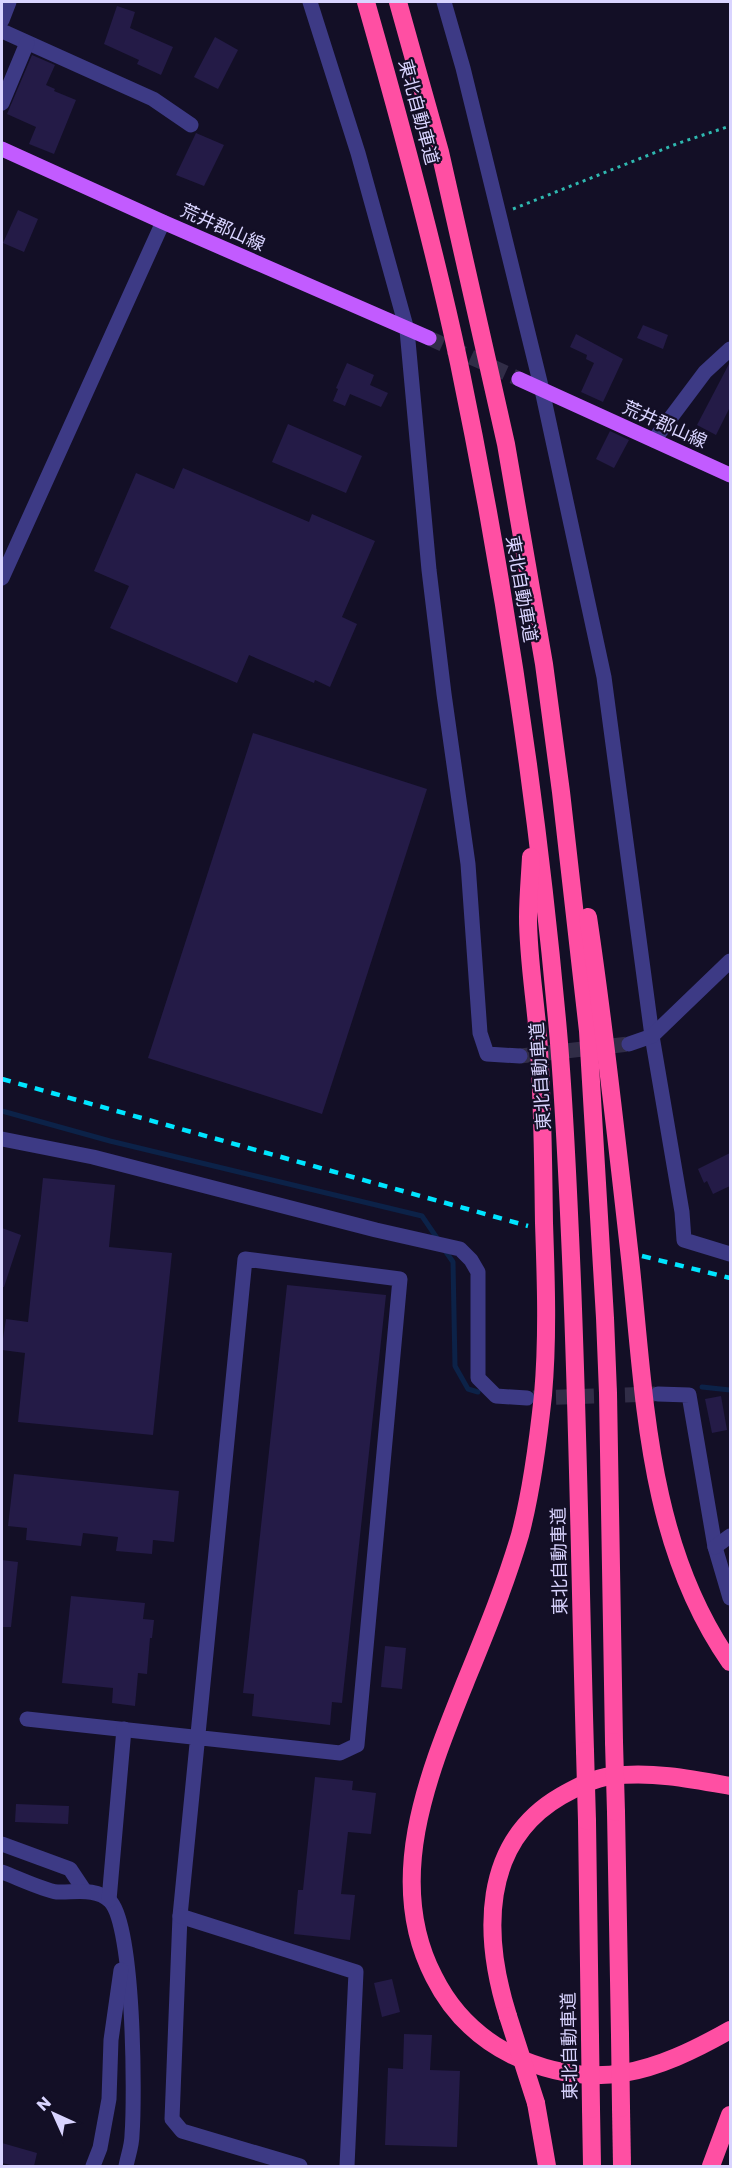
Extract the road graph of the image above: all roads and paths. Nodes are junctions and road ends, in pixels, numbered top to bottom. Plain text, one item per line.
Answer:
1 (9, 2) edge
2 (310, 2) edge
3 (366, 2) edge
4 (398, 2) edge
5 (444, 2) edge
6 (2, 20) edge
7 (2, 31) edge
8 (27, 42) junction
9 (2, 103) edge
10 (191, 125) dead end
11 (730, 126) edge
12 (2, 149) edge
13 (506, 211) dead end
14 (163, 222) junction
15 (407, 330) junction
16 (429, 338) tunnel mouth
17 (730, 349) edge
18 (519, 379) tunnel mouth
19 (542, 390) junction
20 (654, 440) junction
21 (730, 475) edge
22 (2, 578) edge
23 (561, 792) junction
24 (534, 802) junction
25 (730, 961) edge
26 (652, 1036) junction
27 (629, 1044) tunnel mouth
28 (520, 1056) tunnel mouth
29 (2, 1139) edge
30 (730, 1254) edge
31 (658, 1394) tunnel mouth
32 (526, 1398) tunnel mouth
33 (730, 1536) edge
34 (715, 1547) junction
35 (730, 1598) edge
36 (730, 1662) edge
37 (27, 1719) dead end
38 (124, 1729) junction
39 (197, 1737) junction
40 (730, 1786) edge
41 (2, 1844) edge
42 (2, 1872) edge
43 (84, 1890) junction
44 (109, 1900) junction
45 (180, 1916) junction
46 (124, 1943) junction
47 (730, 2030) edge
48 (730, 2115) edge
49 (93, 2166) edge
50 (126, 2166) edge
51 (300, 2166) edge
52 (347, 2166) edge
53 (547, 2166) edge
54 (592, 2166) edge
55 (622, 2166) edge
56 (711, 2166) edge

1 - 6 street
2 - 15 street
3 - 24 highway, 東北自動車道
4 - 23 highway, 東北自動車道
5 - 19 street
7 - 8 street
8 - 9 street
8 - 10 street
11 - 13 path
12 - 14 main road, 荒井郡山線
14 - 15 main road, 荒井郡山線
14 - 22 street
15 - 16 main road, 荒井郡山線
15 - 28 street
17 - 20 street
18 - 19 main road, 荒井郡山線
19 - 20 main road, 荒井郡山線
19 - 26 street
20 - 21 main road, 荒井郡山線
23 - 36 highway
23 - 55 highway, 東北自動車道, bridge
24 - 47 highway
24 - 54 highway, 東北自動車道, bridge
25 - 26 street
26 - 27 street
26 - 30 street
29 - 32 street
31 - 34 street
33 - 34 street
34 - 35 street
37 - 38 street
38 - 39 street
38 - 44 street
39 - 39 street
39 - 45 street
40 - 53 highway, bridge
41 - 43 street
42 - 43 street
43 - 44 street
44 - 46 street
45 - 51 street
45 - 52 street
46 - 49 street
46 - 50 street
48 - 56 highway

